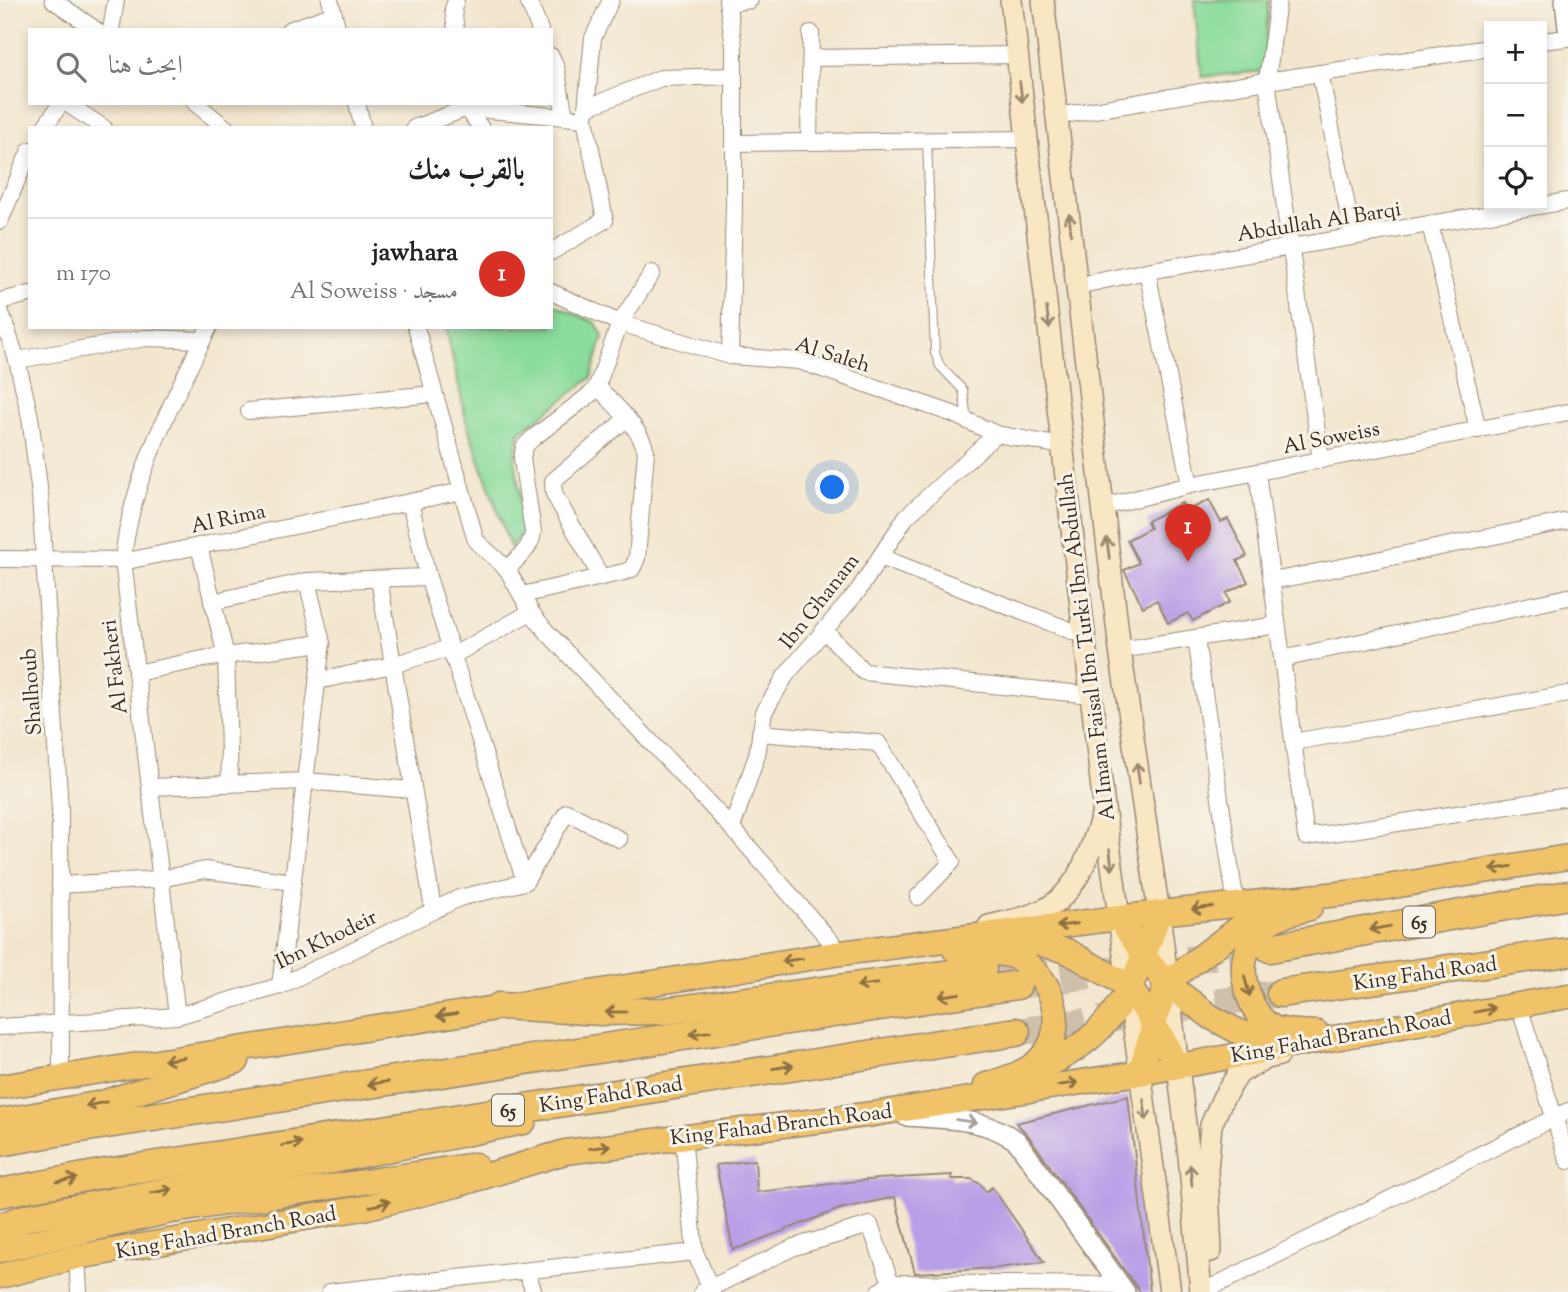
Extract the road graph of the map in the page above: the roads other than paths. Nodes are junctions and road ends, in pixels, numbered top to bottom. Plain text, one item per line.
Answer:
1 (52, 0) edge
2 (116, 0) edge
3 (456, 0) edge
4 (528, 0) edge
5 (611, 0) edge
6 (750, 0) edge
7 (1011, 0) edge
8 (1043, 0) edge
9 (1278, 0) edge
10 (1565, 0) edge
11 (728, 1) edge
12 (334, 15) edge
13 (93, 28) edge
14 (111, 28) edge
15 (295, 28) edge
16 (456, 28) edge
17 (539, 28) edge
18 (1568, 28) edge
19 (811, 33) dead end
20 (1568, 38) edge
21 (1547, 40) edge
22 (1484, 49) edge
23 (1017, 55) junction
24 (811, 58) junction
25 (553, 60) edge
26 (1320, 73) junction
27 (734, 76) junction
28 (1268, 81) junction
29 (62, 105) edge
30 (67, 105) edge
31 (197, 105) edge
32 (357, 105) edge
33 (466, 106) edge
34 (586, 113) junction
35 (1058, 116) junction
36 (565, 117) junction
37 (46, 126) edge
38 (101, 126) edge
39 (224, 126) edge
40 (363, 126) edge
41 (419, 126) edge
42 (480, 126) edge
43 (1027, 139) junction
44 (927, 140) junction
45 (810, 142) junction
46 (734, 143) junction
47 (28, 155) edge
48 (1568, 201) edge
49 (0, 221) edge
50 (1430, 224) junction
51 (1353, 236) junction
52 (1290, 247) junction
53 (553, 251) edge
54 (1147, 271) junction
55 (653, 273) dead end
56 (1077, 286) junction
57 (553, 293) edge
58 (28, 294) edge
59 (0, 301) edge
60 (1, 317) edge
61 (620, 323) junction
62 (417, 329) edge
63 (148, 333) edge
64 (206, 334) edge
65 (730, 356) junction
66 (17, 360) junction
67 (597, 386) junction
68 (435, 394) junction
69 (249, 411) dead end
70 (1568, 412) edge
71 (626, 419) junction
72 (967, 420) junction
73 (1478, 429) junction
74 (996, 434) junction
75 (1062, 446) junction
76 (1321, 460) junction
77 (1257, 472) junction
78 (1190, 485) junction
79 (462, 491) junction
80 (410, 502) junction
81 (1103, 507) junction
82 (1568, 521) edge
83 (199, 546) junction
84 (880, 557) junction
85 (44, 558) junction
86 (0, 559) edge
87 (122, 559) junction
88 (508, 569) junction
89 (428, 577) junction
90 (601, 577) junction
91 (1271, 577) junction
92 (379, 579) junction
93 (307, 582) junction
94 (522, 595) junction
95 (1568, 597) edge
96 (212, 602) junction
97 (531, 612) junction
98 (1277, 625) junction
99 (824, 630) junction
100 (1084, 636) junction
101 (1196, 639) junction
102 (322, 643) junction
103 (1120, 650) junction
104 (451, 652) junction
105 (226, 656) junction
106 (1282, 659) junction
107 (392, 665) junction
108 (136, 673) junction
109 (318, 681) junction
110 (1568, 694) edge
111 (1091, 695) junction
112 (760, 733) junction
113 (1293, 742) junction
114 (306, 781) junction
115 (230, 784) junction
116 (150, 787) junction
117 (412, 790) junction
118 (1568, 797) edge
119 (1104, 807) junction
120 (732, 828) junction
121 (619, 839) dead end
122 (1568, 857) edge
123 (160, 879) junction
124 (293, 882) junction
125 (524, 882) junction
126 (60, 885) junction
127 (1357, 892) junction
128 (1568, 895) edge
129 (918, 897) dead end
130 (1236, 905) junction
131 (433, 909) junction
132 (1159, 914) junction
133 (1119, 918) junction
134 (913, 946) junction
135 (1270, 948) tunnel mouth
136 (1568, 952) edge
137 (841, 953) junction
138 (1145, 957) junction
139 (983, 969) tunnel mouth
140 (1166, 983) junction
141 (1017, 985) tunnel mouth
142 (280, 986) junction
143 (1130, 987) junction
144 (1281, 993) tunnel mouth
145 (1568, 996) edge
146 (1518, 1003) junction
147 (499, 1006) junction
148 (177, 1016) junction
149 (61, 1022) junction
150 (0, 1027) edge
151 (1154, 1027) junction
152 (1016, 1032) tunnel mouth
153 (1367, 1034) junction
154 (325, 1035) junction
155 (1176, 1065) junction
156 (746, 1073) junction
157 (1140, 1073) junction
158 (61, 1077) junction
159 (0, 1087) edge
160 (936, 1103) junction
161 (873, 1114) junction
162 (1561, 1114) edge
163 (0, 1121) edge
164 (683, 1137) junction
165 (0, 1142) edge
166 (565, 1152) junction
167 (1568, 1161) edge
168 (0, 1193) edge
169 (0, 1226) edge
170 (0, 1250) edge
171 (695, 1252) junction
172 (77, 1257) junction
173 (526, 1271) junction
174 (0, 1276) edge
175 (458, 1285) edge
176 (887, 1289) edge
177 (1123, 1289) edge
178 (708, 1290) edge
179 (1208, 1290) edge
180 (79, 1292) edge
181 (330, 1292) edge
182 (534, 1292) edge
183 (1170, 1292) edge

1 - 13 street
2 - 14 street
3 - 16 street
4 - 17 street
5 - 34 street
6 - 11 street
7 - 23 main road, Al Imam Faisal Ibn Turki Ibn Abdullah
8 - 35 main road, Al Imam Faisal Ibn Turki Ibn Abdullah
9 - 28 street
10 - 18 street
11 - 27 street
12 - 15 street
19 - 24 street
20 - 21 street
22 - 26 street
23 - 24 street
23 -> 43 main road, Al Imam Faisal Ibn Turki Ibn Abdullah
24 - 45 street
25 - 36 street
26 - 28 street
26 - 51 street
27 - 34 street
27 - 46 street
28 - 35 street
28 - 52 street
29 - 37 street
30 - 38 street
31 - 39 street
32 - 40 street
33 - 36 street
33 - 41 street
33 - 42 street
34 - 36 street
34 - 53 street
56 -> 35 main road, Al Imam Faisal Ibn Turki Ibn Abdullah
43 - 44 street
43 -> 75 main road, Al Imam Faisal Ibn Turki Ibn Abdullah
44 - 45 street
44 - 72 lane
45 - 46 street
46 - 65 street
47 - 49 street
48 - 50 street, Abdullah Al Barqi
50 - 51 street, Abdullah Al Barqi
50 - 73 street
51 - 52 street, Abdullah Al Barqi
52 - 54 street, Abdullah Al Barqi
52 - 76 street
54 - 56 street, Abdullah Al Barqi
54 - 78 street
55 - 61 street
56 - 81 main road, Al Imam Faisal Ibn Turki Ibn Abdullah
57 - 61 street, Al Saleh
58 - 59 street
60 - 66 street, Shalhoub
61 - 65 street, Al Saleh
61 - 67 street
62 - 68 street
63 - 64 street
63 - 66 street
64 - 87 street, Al Fakheri
65 - 72 street, Al Saleh
66 - 85 street, Shalhoub
67 - 71 street
67 - 88 street
68 - 69 street
68 - 79 street
70 - 73 street, Al Soweiss
71 - 90 street
71 - 90 street
72 - 74 street, Al Saleh
73 - 76 street, Al Soweiss
74 - 75 street, Al Saleh
74 - 84 street, Ibn Ghanam
75 - 100 main road, Al Imam Faisal Ibn Turki Ibn Abdullah
76 - 77 street, Al Soweiss
77 - 78 street, Al Soweiss
77 - 91 street
78 - 81 street, Al Soweiss
79 - 80 street, Al Rima
79 - 88 street
80 - 83 street, Al Rima
80 - 89 street
103 -> 81 main road, Al Imam Faisal Ibn Turki Ibn Abdullah
82 - 91 street
83 - 87 street, Al Rima
83 - 96 street
84 - 99 street, Ibn Ghanam
84 - 100 street
85 - 86 street, Al Rima
85 - 87 street, Al Rima
85 - 126 street, Shalhoub
87 - 108 street, Al Fakheri
88 - 94 street
89 - 92 street
89 - 104 street
90 - 94 street
91 - 98 street
92 - 93 street
92 - 107 street
93 - 96 street
93 - 102 street
94 - 97 street
95 - 106 street
96 - 105 street
97 - 104 street
97 - 120 street
98 - 101 street
98 - 106 street
99 - 111 street
99 - 112 street, Ibn Ghanam
100 - 111 main road, Al Imam Faisal Ibn Turki Ibn Abdullah
101 - 103 street
101 - 130 street
102 - 105 street
102 - 109 street
132 -> 103 main road, Al Imam Faisal Ibn Turki Ibn Abdullah
104 - 107 street
104 - 125 street
105 - 108 street
105 - 115 street
106 - 113 street
107 - 109 street
107 - 117 street
108 - 116 street, Al Fakheri
109 - 114 street
110 - 113 street
111 - 119 main road, Al Imam Faisal Ibn Turki Ibn Abdullah
112 - 120 street, Ibn Ghanam
112 - 129 street
113 - 118 street
114 - 115 street
114 - 117 street
114 - 124 street
115 - 116 street
116 - 123 street, Al Fakheri
117 - 131 street
119 -> 133 main road, Al Imam Faisal Ibn Turki Ibn Abdullah
119 - 134 main road
120 - 137 street
121 - 125 street
122 -> 127 main road
123 - 124 street
123 - 126 street
123 - 148 street, Al Fakheri
124 - 142 street
125 - 131 street, Ibn Khodeir
126 - 149 street, Shalhoub
127 - 130 main road
127 - 140 main road
127 -> 153 main road
128 -> 135 highway, 65
130 -> 132 main road
131 - 142 street, Ibn Khodeir
132 - 133 main road
132 - 138 main road
132 - 140 main road, Al Imam Faisal Ibn Turki Ibn Abdullah
133 -> 134 main road
133 - 138 main road
133 - 143 main road, Al Imam Faisal Ibn Turki Ibn Abdullah
134 - 137 main road
134 - 143 main road
134 - 160 main road
136 - 144 highway, King Fahd Road
137 -> 147 main road
138 - 140 main road
138 - 143 main road
139 -> 147 highway
140 - 151 main road
140 - 153 main road
140 - 155 main road, Al Imam Faisal Ibn Turki Ibn Abdullah
141 -> 165 highway, 65
142 - 148 street, Ibn Khodeir
143 - 151 main road
143 - 157 main road, Al Imam Faisal Ibn Turki Ibn Abdullah
143 - 160 main road
145 - 146 main road, King Fahad Branch Road
153 -> 146 main road, King Fahad Branch Road
146 - 162 street
147 -> 154 main road
148 - 149 street, Ibn Khodeir
149 - 150 street, Ibn Khodeir
149 - 158 street, Shalhoub
151 - 155 main road
151 - 157 main road
156 -> 152 highway, King Fahd Road / 65
153 - 155 main road, King Fahad Branch Road
153 - 179 main road
154 -> 158 main road
154 -> 163 main road
155 - 157 main road, King Fahad Branch Road
179 -> 155 main road, Al Imam Faisal Ibn Turki Ibn Abdullah
168 -> 156 highway, King Fahd Road / 65
169 -> 156 highway
160 -> 157 main road, King Fahad Branch Road
157 -> 183 main road, Al Imam Faisal Ibn Turki Ibn Abdullah
158 - 159 main road
160 - 161 main road, King Fahad Branch Road
161 - 164 main road, King Fahad Branch Road
161 -> 177 street
162 - 167 street
162 - 179 street
166 -> 164 main road, King Fahad Branch Road
164 - 171 street
166 - 170 main road
172 -> 166 main road, King Fahad Branch Road
171 - 173 street
171 - 178 street
172 - 174 main road, King Fahad Branch Road
172 - 180 street
173 - 175 street
173 - 182 street
175 - 181 street
176 - 177 street
176 - 178 street

